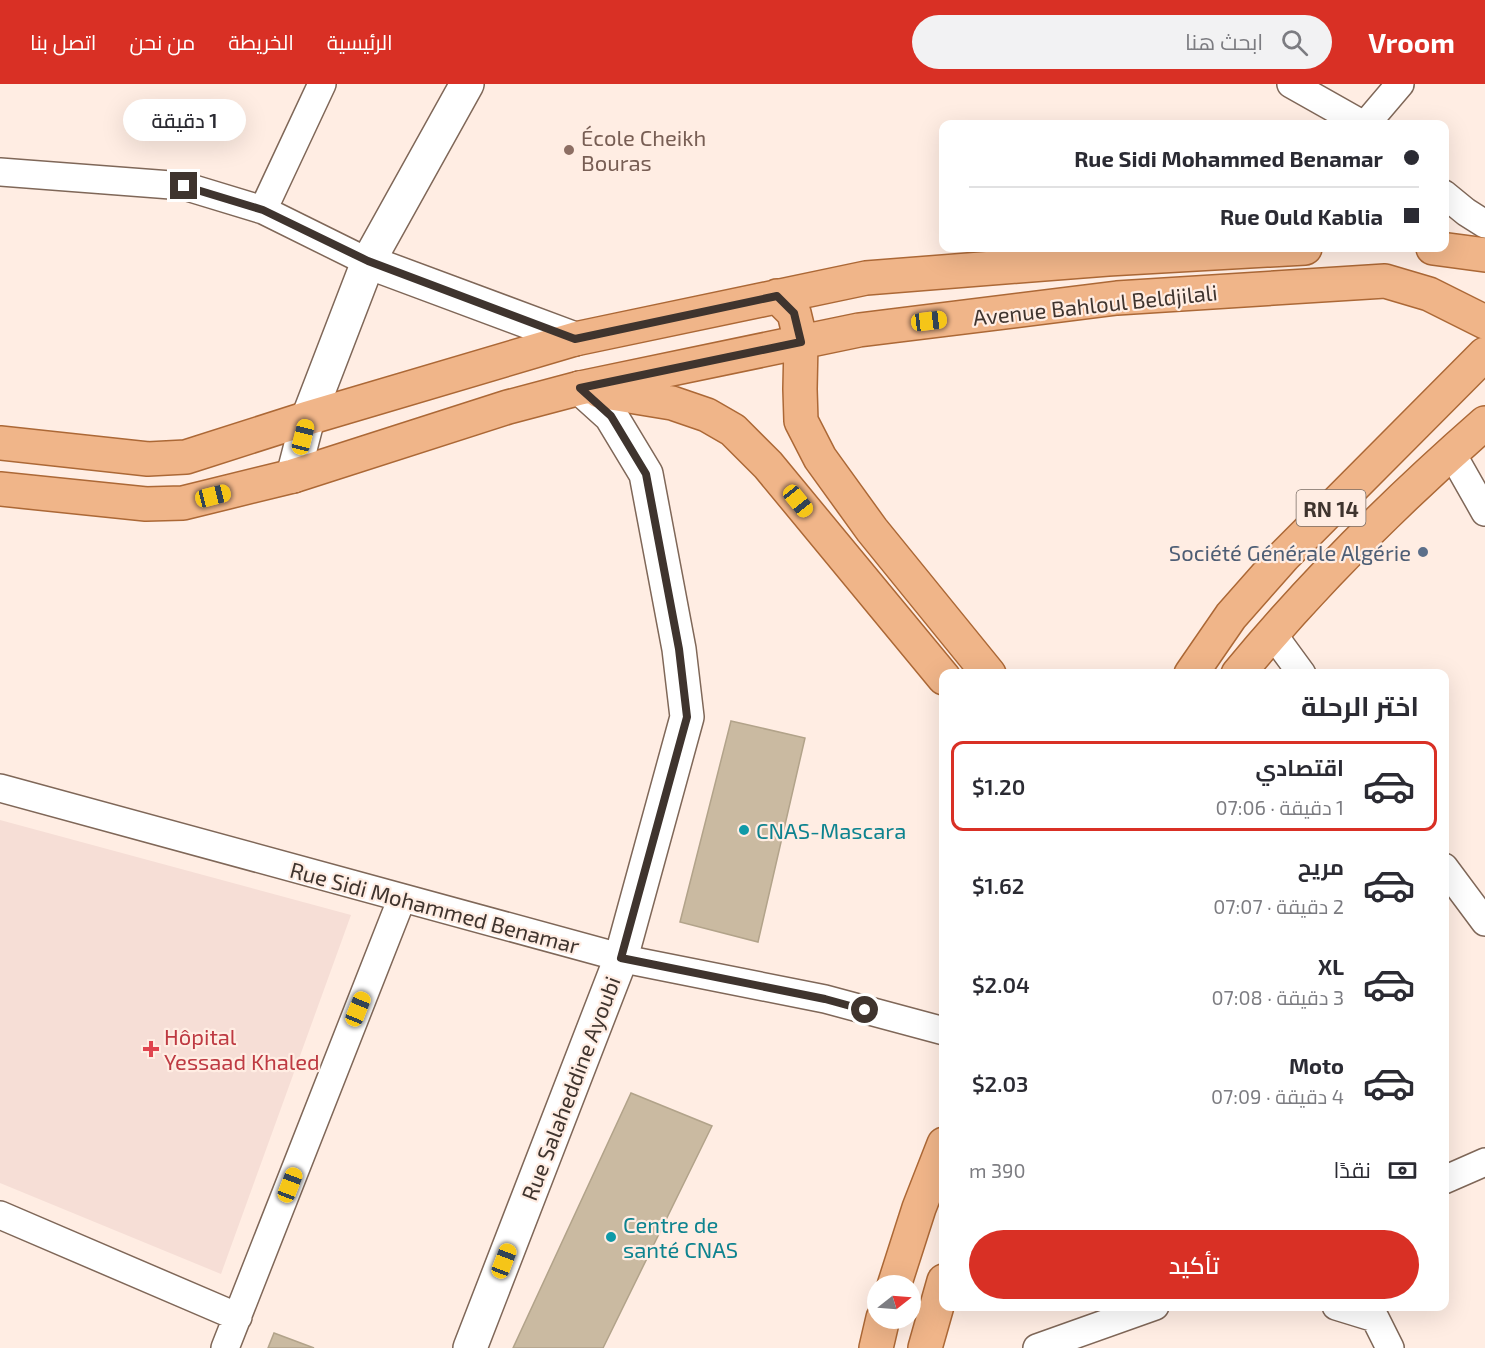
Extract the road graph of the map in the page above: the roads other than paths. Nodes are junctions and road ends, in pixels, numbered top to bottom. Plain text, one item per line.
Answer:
1 (322, 84) edge
2 (467, 84) edge
3 (1291, 84) edge
4 (1400, 84) edge
5 (1357, 120) edge
6 (1368, 120) edge
7 (0, 172) edge
8 (1449, 198) edge
9 (263, 210) junction
10 (1485, 224) edge
11 (1449, 250) edge
12 (1233, 252) edge
13 (1485, 255) edge
14 (368, 261) junction
15 (777, 296) junction
16 (1485, 322) edge
17 (575, 339) junction
18 (801, 342) junction
19 (1485, 354) edge
20 (580, 388) junction
21 (308, 418) junction
22 (1485, 423) edge
23 (0, 443) edge
24 (1451, 452) junction
25 (293, 476) junction
26 (0, 489) edge
27 (1485, 512) edge
28 (1272, 633) junction
29 (985, 669) edge
30 (1195, 669) edge
31 (1242, 669) edge
32 (1298, 669) edge
33 (939, 672) edge
34 (0, 788) edge
35 (1449, 874) edge
36 (402, 898) junction
37 (1485, 922) edge
38 (621, 958) junction
39 (939, 1031) edge
40 (939, 1157) edge
41 (1485, 1162) edge
42 (1449, 1178) edge
43 (0, 1215) edge
44 (898, 1275) edge
45 (939, 1298) edge
46 (1141, 1311) edge
47 (1352, 1311) edge
48 (238, 1317) junction
49 (881, 1329) edge
50 (225, 1348) edge
51 (470, 1348) edge
52 (876, 1348) edge
53 (924, 1348) edge
54 (1037, 1348) edge
55 (1390, 1348) edge

1 - 9 street
2 - 14 street
3 - 5 street
4 - 6 street
7 - 9 street
8 - 10 street
9 - 14 street
11 - 13 main road
12 - 15 main road, Avenue Bahloul Beldjilali
14 - 17 street
14 - 21 street
15 - 17 main road, Avenue Bahloul Beldjilali
15 - 18 main road
16 - 18 main road, Avenue Bahloul Beldjilali
17 - 21 main road, Avenue Bahloul Beldjilali
18 - 20 main road, Avenue Bahloul Beldjilali
18 - 29 main road
19 - 30 main road, RN 14
20 - 25 main road, Avenue Bahloul Beldjilali
20 - 33 main road
20 - 38 street, Rue Salaheddine Ayoubi
21 - 23 main road, Avenue Bahloul Beldjilali
21 - 25 street
22 - 24 main road, RN 14
24 - 27 street
24 - 28 main road, RN 14
25 - 26 main road, Avenue Bahloul Beldjilali
28 - 31 main road, RN 14
28 - 32 street
34 - 36 street, Rue Sidi Mohammed Benamar
35 - 37 street
36 - 38 street, Rue Sidi Mohammed Benamar
36 - 48 street
38 - 39 street, Rue Sidi Mohammed Benamar
38 - 51 street, Rue Salaheddine Ayoubi
40 - 44 main road
41 - 42 street
43 - 48 street
45 - 53 main road
46 - 54 street
47 - 55 street
48 - 50 street
49 - 52 main road

